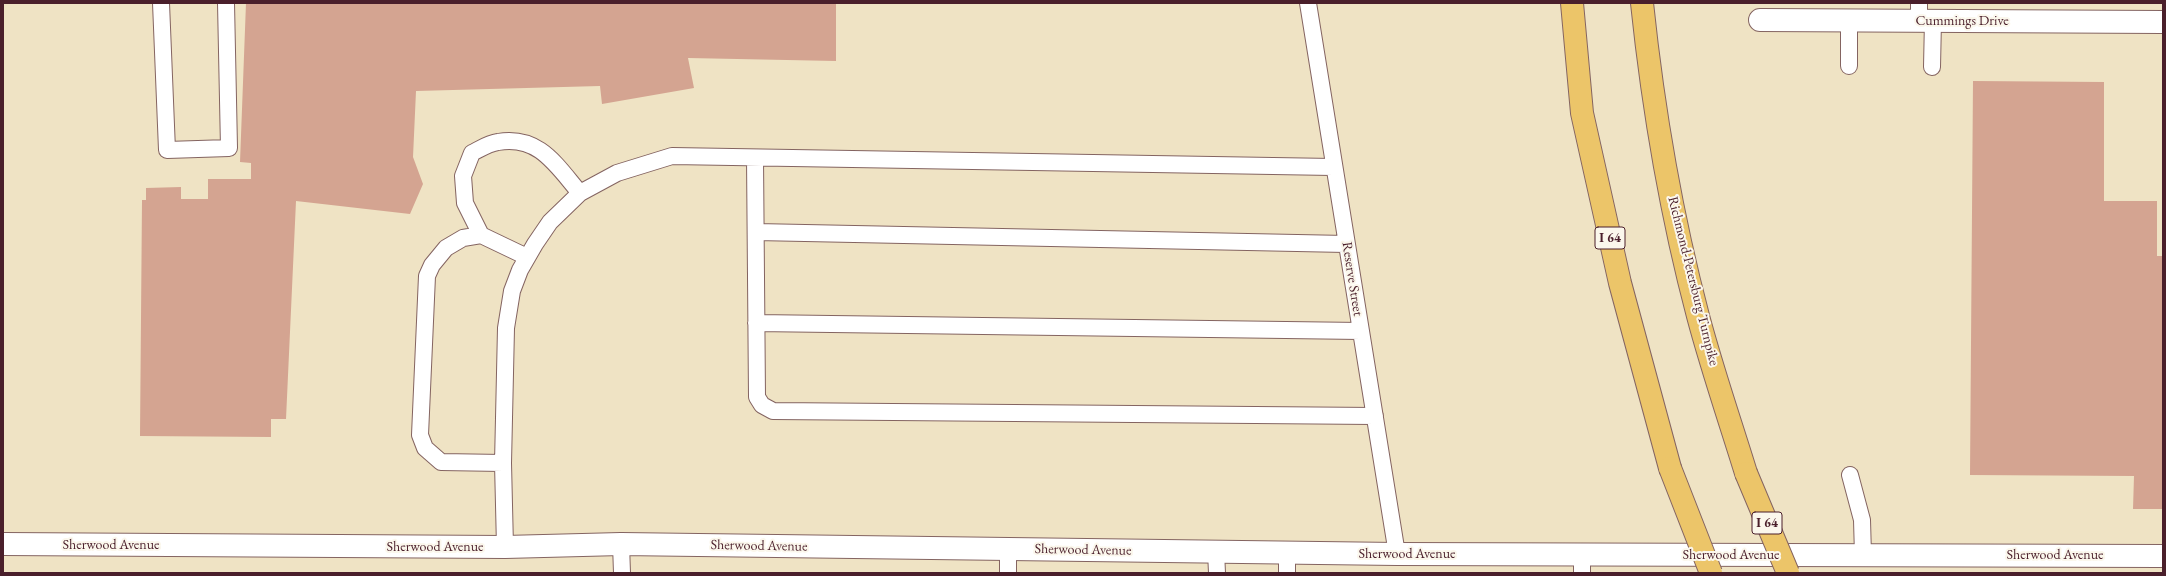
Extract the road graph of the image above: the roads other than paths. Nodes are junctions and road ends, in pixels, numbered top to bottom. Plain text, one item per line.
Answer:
1 (161, 3) edge
2 (226, 3) edge
3 (1308, 3) edge
4 (1572, 3) edge
5 (1642, 3) edge
6 (1923, 15) edge
7 (1760, 20) dead end
8 (1849, 20) junction
9 (2163, 22) edge
10 (1849, 66) dead end
11 (1932, 67) dead end
12 (755, 158) junction
13 (1333, 167) junction
14 (580, 192) junction
15 (756, 232) junction
16 (481, 235) junction
17 (1346, 244) junction
18 (527, 257) junction
19 (756, 324) junction
20 (1360, 331) junction
21 (1375, 416) junction
22 (503, 463) junction
23 (1850, 475) dead end
24 (3, 544) edge
25 (621, 544) junction
26 (505, 547) junction
27 (1008, 549) junction
28 (1216, 551) junction
29 (1397, 554) junction
30 (1863, 555) junction
31 (2163, 556) edge
32 (1287, 563) edge
33 (1582, 564) edge
34 (622, 573) edge
35 (1008, 573) edge
36 (1217, 573) edge
37 (1711, 573) edge
38 (1788, 573) edge

1 - 2 lane
3 - 13 lane, Reserve Street
4 - 37 highway, I 64, bridge
5 - 38 highway, Richmond-Petersburg Turnpike / I 64, bridge
6 - 8 street, Cummings Drive
6 - 9 street, Cummings Drive
6 - 11 lane
7 - 8 street, Cummings Drive
8 - 10 lane
12 - 13 lane
12 - 14 lane
12 - 15 lane
13 - 17 lane, Reserve Street
14 - 16 lane
14 - 18 lane
15 - 17 lane
15 - 19 lane
16 - 18 lane
16 - 22 lane
17 - 20 lane, Reserve Street
18 - 22 lane
19 - 20 lane
19 - 21 lane
20 - 21 lane, Reserve Street
21 - 29 lane, Reserve Street
22 - 26 lane
23 - 30 lane
24 - 26 street, Sherwood Avenue
25 - 26 street, Sherwood Avenue
25 - 27 street, Sherwood Avenue
25 - 34 lane
27 - 28 street, Sherwood Avenue
27 - 35 lane
28 - 32 street, Sherwood Avenue
28 - 36 lane
29 - 32 street, Sherwood Avenue
29 - 33 street, Sherwood Avenue
30 - 31 street, Sherwood Avenue
30 - 33 street, Sherwood Avenue

